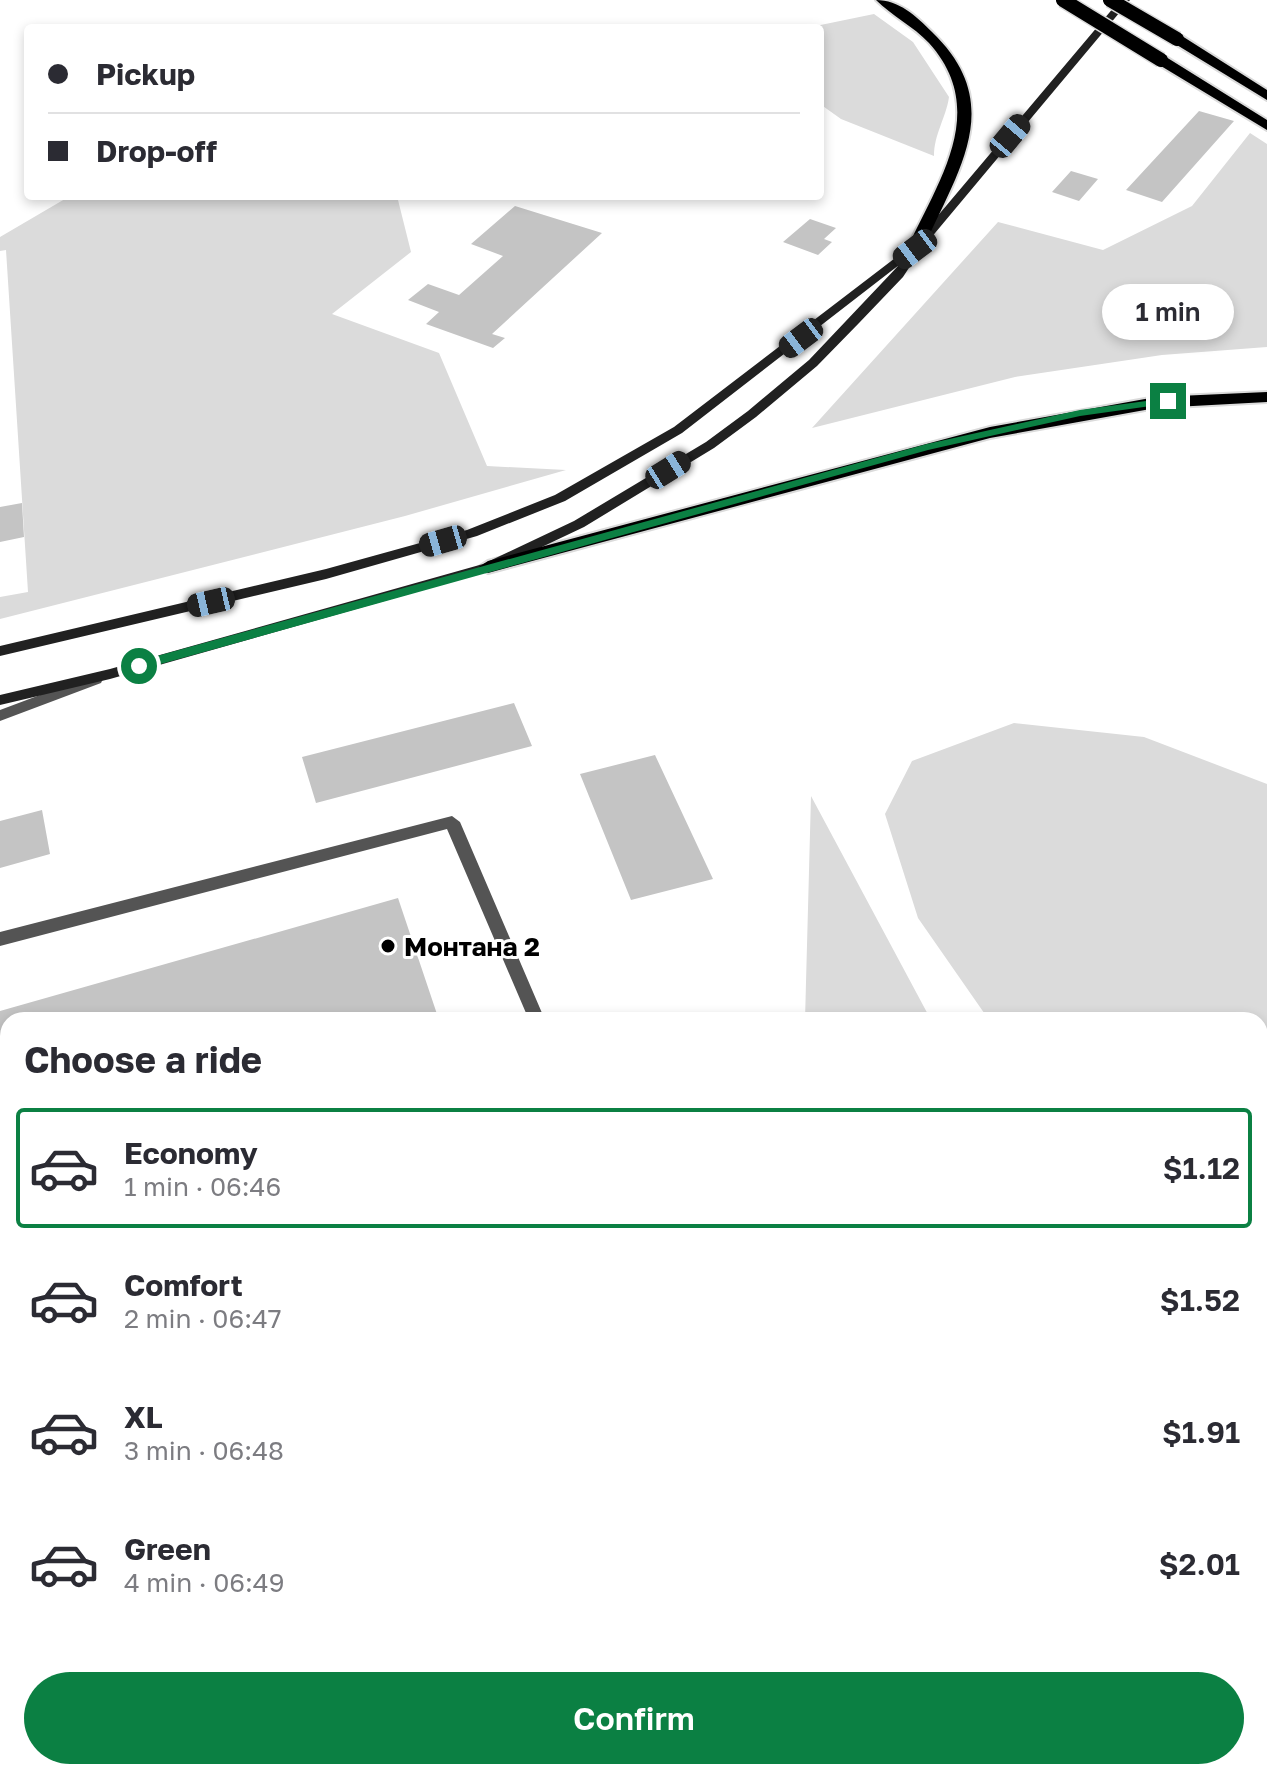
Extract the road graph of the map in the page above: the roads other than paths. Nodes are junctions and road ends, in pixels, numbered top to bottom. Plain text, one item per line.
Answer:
1 (882, 0) edge
2 (1063, 0) edge
3 (1110, 0) edge
4 (1125, 0) edge
5 (1267, 96) edge
6 (1267, 126) edge
7 (915, 249) junction
8 (1267, 397) edge
9 (488, 567) junction
10 (0, 651) edge
11 (110, 674) junction
12 (0, 700) edge
13 (0, 716) edge
14 (0, 939) edge
15 (534, 1012) edge

1 - 7 highway
2 - 6 highway, bridge
3 - 5 highway, bridge
4 - 7 main road
7 - 9 main road
7 - 10 main road
8 - 9 highway
9 - 11 main road
11 - 12 main road
11 - 13 lane
14 - 15 lane

